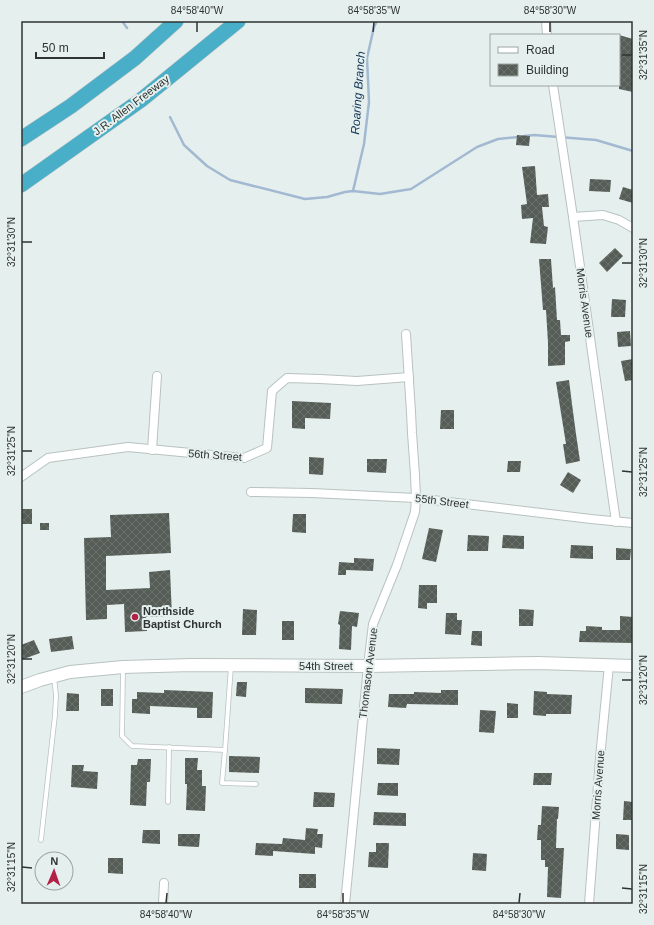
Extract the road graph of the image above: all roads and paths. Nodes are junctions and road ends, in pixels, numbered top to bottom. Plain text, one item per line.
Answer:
1 (175, 21) edge
2 (238, 21) edge
3 (546, 21) edge
4 (547, 34) edge
5 (553, 86) edge
6 (21, 140) edge
7 (21, 185) edge
8 (574, 217) junction
9 (633, 228) edge
10 (406, 334) dead end
11 (157, 376) dead end
12 (409, 377) junction
13 (152, 450) junction
14 (21, 477) edge
15 (251, 492) dead end
16 (416, 498) junction
17 (616, 522) junction
18 (633, 523) edge
19 (231, 666) junction
20 (368, 666) junction
21 (609, 666) junction
22 (633, 666) edge
23 (123, 667) junction
24 (54, 676) junction
25 (21, 687) edge
26 (169, 747) junction
27 (225, 750) junction
28 (256, 784) dead end
29 (168, 802) dead end
30 (41, 840) dead end
31 (164, 883) dead end
32 (163, 904) edge
33 (345, 904) edge
34 (589, 904) edge

1 - 6 highway
2 - 7 highway, J.R. Allen Freeway
3 - 4 street
5 - 8 street, Morris Avenue
8 - 9 street
8 - 17 street, Morris Avenue
10 - 12 street, Thomason Avenue
11 - 13 street
12 - 13 street, 56th Street
12 - 16 street, Thomason Avenue
13 - 14 street, 56th Street
15 - 16 street, 55th Street
16 - 17 street, 55th Street
16 - 20 street, Thomason Avenue
17 - 18 street, 55th Street
19 - 20 main road, 54th Street
19 - 23 main road, 54th Street
19 - 27 lane
20 - 21 main road, 54th Street
20 - 33 street, Thomason Avenue
21 - 22 main road, 54th Street
21 - 34 street, Morris Avenue
23 - 24 main road, 54th Street
23 - 26 lane
24 - 25 main road, 54th Street
24 - 30 lane
26 - 27 lane
26 - 29 lane
27 - 28 lane
31 - 32 street

